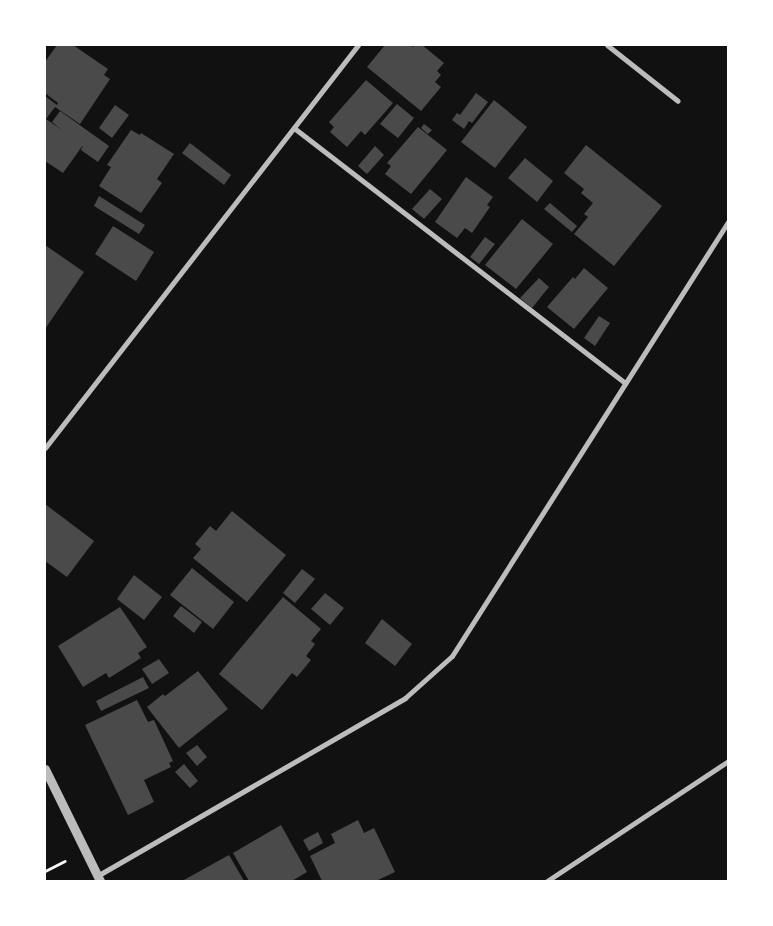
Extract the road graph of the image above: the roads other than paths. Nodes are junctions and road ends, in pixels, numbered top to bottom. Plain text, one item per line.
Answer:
1 (358, 45) edge
2 (607, 45) edge
3 (678, 101) dead end
4 (294, 128) junction
5 (728, 222) edge
6 (625, 383) junction
7 (45, 448) edge
8 (728, 761) edge
9 (45, 769) edge
10 (99, 878) edge
11 (547, 881) edge

1 - 4 street
2 - 3 street
4 - 6 street
4 - 7 street
5 - 6 street
6 - 10 street
8 - 11 street
9 - 10 street

